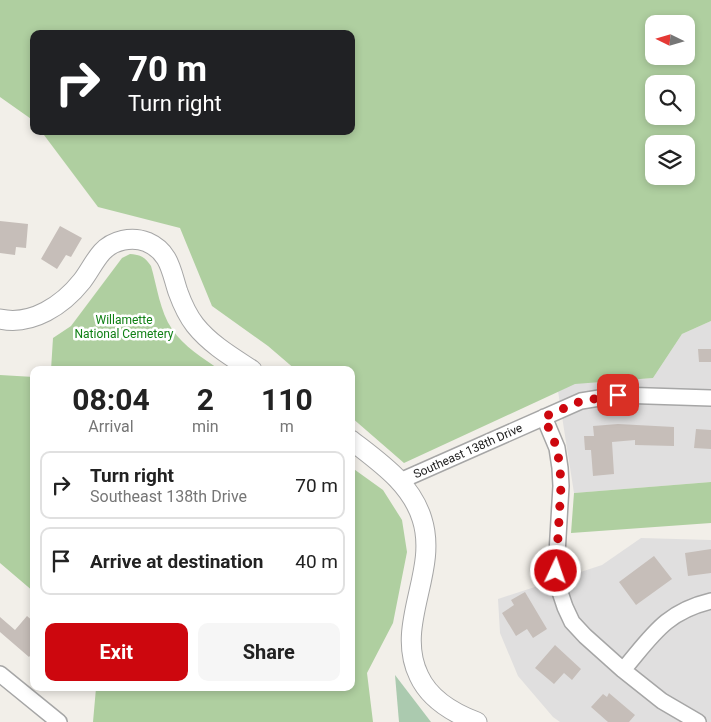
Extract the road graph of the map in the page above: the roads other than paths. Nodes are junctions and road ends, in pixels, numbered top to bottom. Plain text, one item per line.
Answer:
1 (0, 318) edge
2 (246, 366) edge
3 (711, 398) edge
4 (544, 417) junction
5 (355, 443) edge
6 (400, 481) junction
7 (711, 601) edge
8 (623, 670) junction
9 (0, 674) edge
10 (59, 722) edge
11 (477, 722) edge
12 (698, 722) edge

1 - 2 street
3 - 4 street, Southeast 138th Drive
4 - 6 street, Southeast 138th Drive
4 - 8 street
5 - 6 street
6 - 11 street
7 - 8 street
8 - 12 street
9 - 10 street

